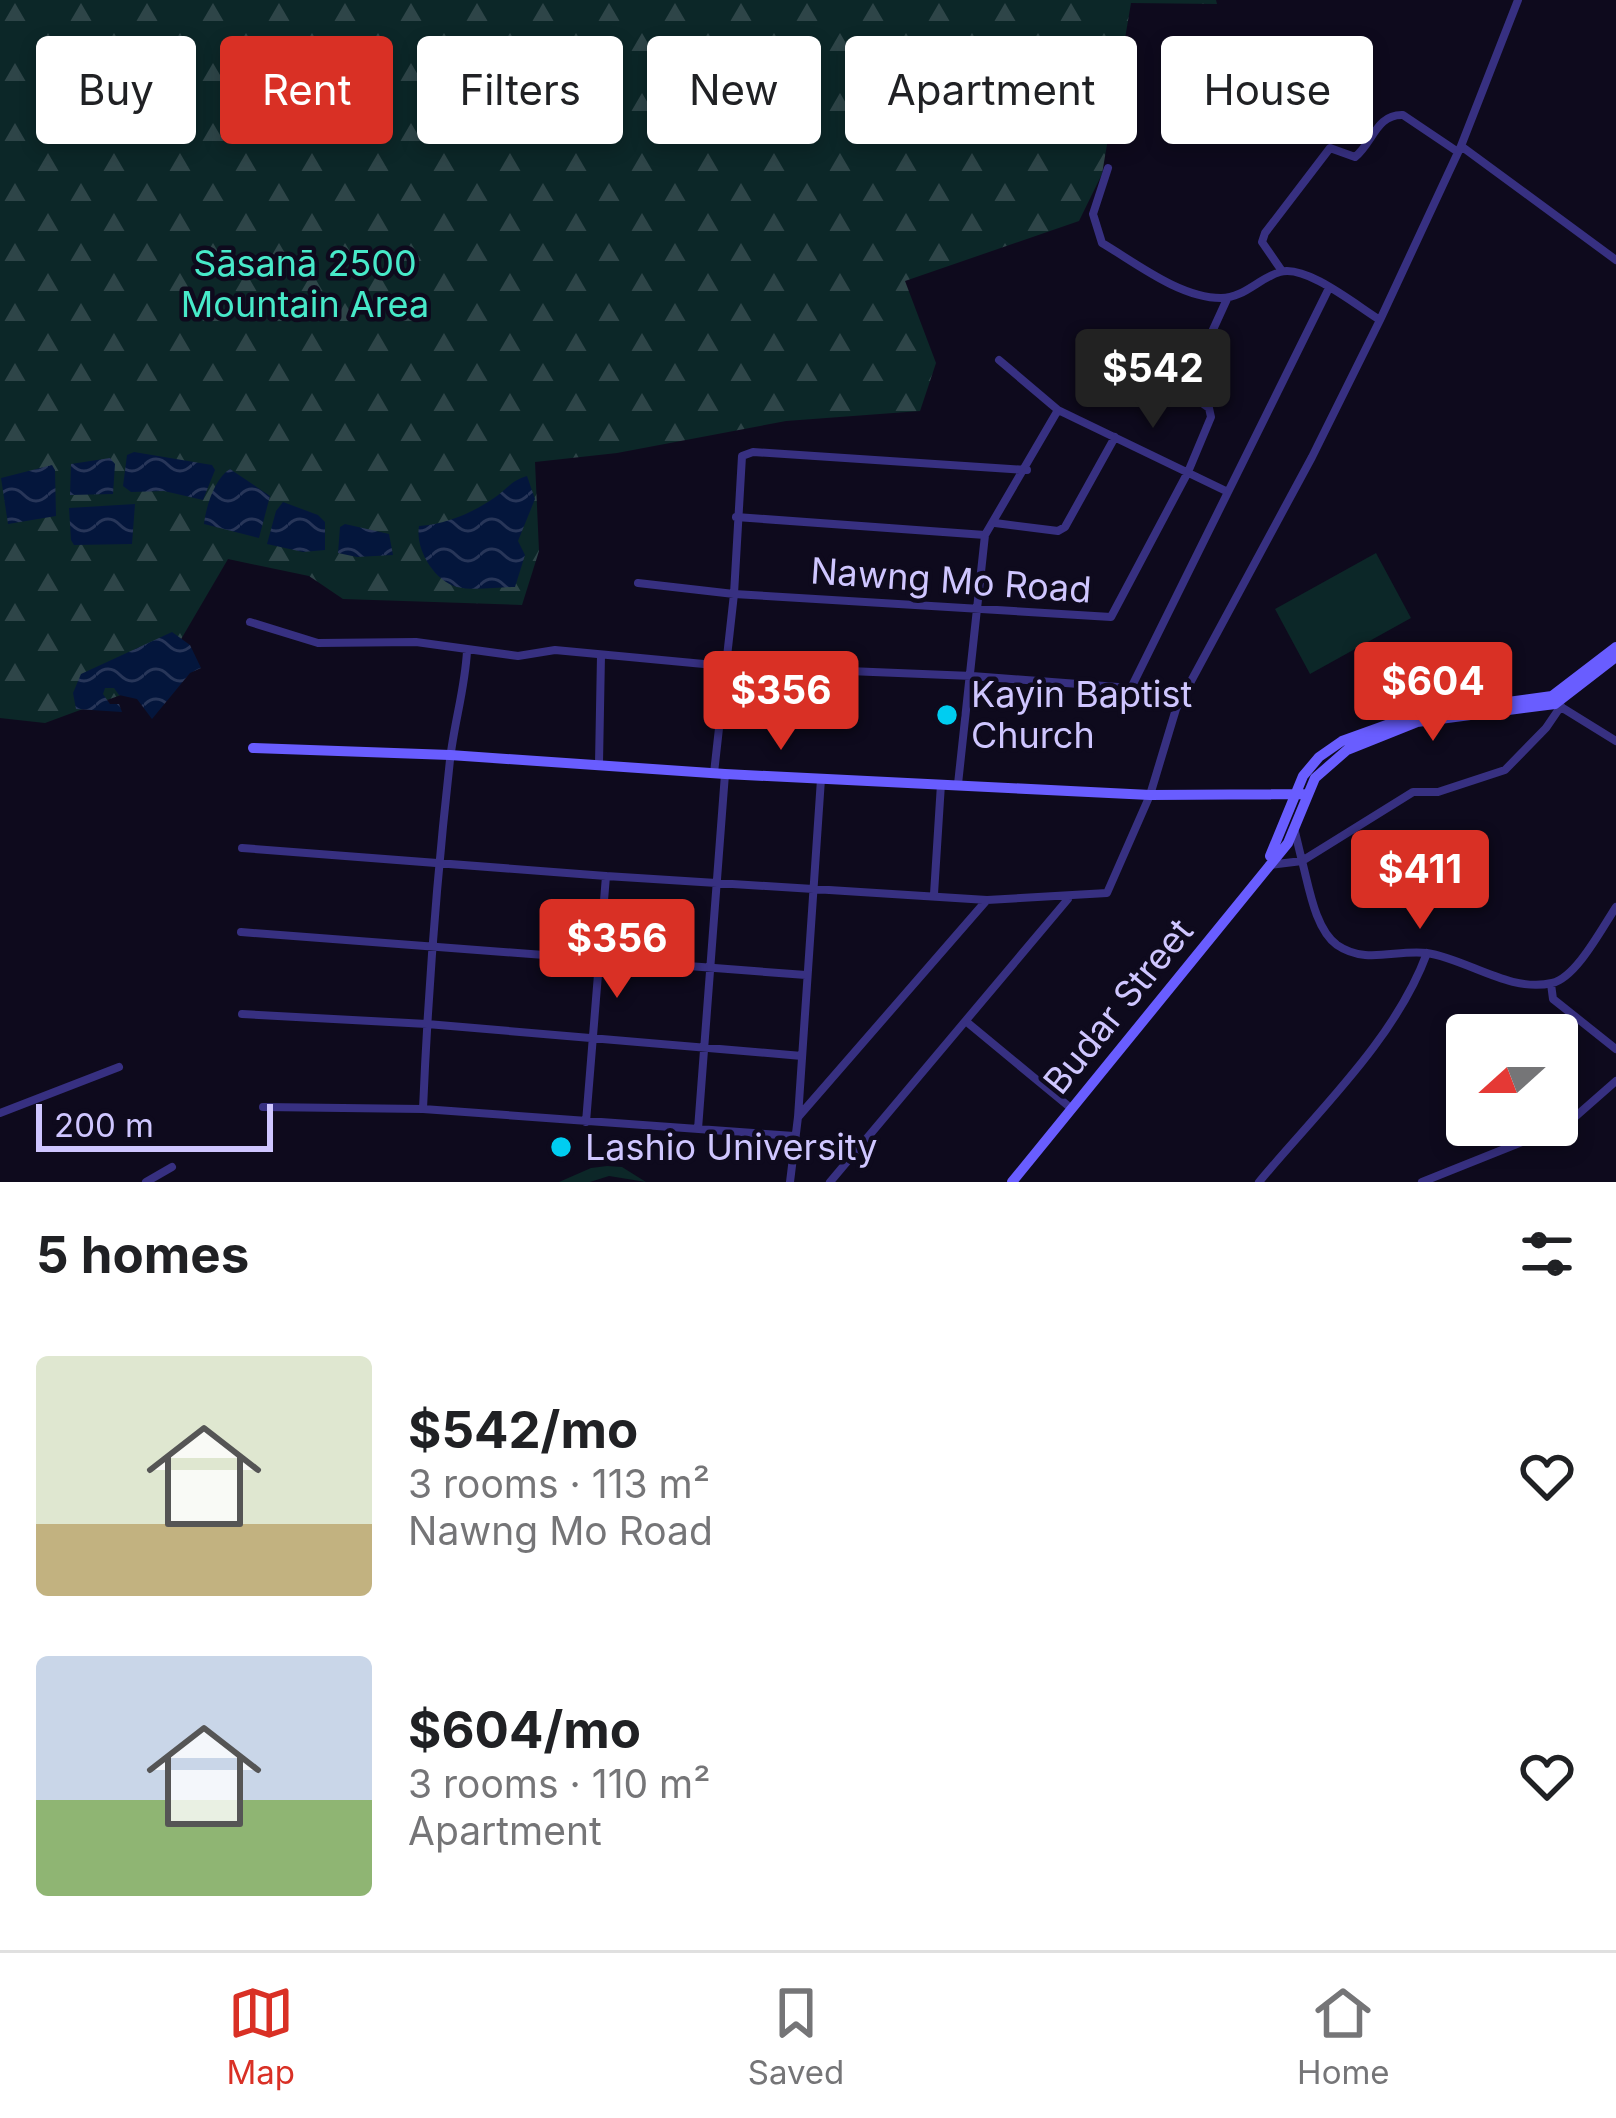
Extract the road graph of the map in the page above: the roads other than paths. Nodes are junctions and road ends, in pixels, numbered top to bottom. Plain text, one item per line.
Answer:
1 (1518, 0) edge
2 (1460, 149) junction
3 (1108, 168) dead end
4 (1616, 260) edge
5 (1282, 271) junction
6 (1329, 288) junction
7 (1226, 299) junction
8 (1380, 320) junction
9 (999, 360) dead end
10 (1058, 410) junction
11 (1114, 437) junction
12 (1027, 470) junction
13 (1188, 472) junction
14 (1228, 492) junction
15 (736, 517) junction
16 (995, 523) junction
17 (985, 535) junction
18 (638, 584) dead end
19 (734, 594) junction
20 (976, 607) junction
21 (250, 622) dead end
22 (1616, 647) edge
23 (467, 651) junction
24 (601, 655) junction
25 (1616, 657) edge
26 (725, 666) junction
27 (972, 676) junction
28 (1131, 688) junction
29 (1557, 702) junction
30 (1176, 710) junction
31 (1616, 741) edge
32 (253, 748) dead end
33 (450, 755) junction
34 (598, 763) junction
35 (720, 773) junction
36 (820, 779) junction
37 (941, 784) junction
38 (958, 784) junction
39 (1302, 794) junction
40 (1150, 795) junction
41 (1294, 831) junction
42 (242, 848) dead end
43 (442, 861) junction
44 (1302, 861) junction
45 (1268, 865) junction
46 (606, 876) junction
47 (716, 882) junction
48 (813, 889) junction
49 (934, 894) junction
50 (1069, 898) junction
51 (987, 900) junction
52 (1616, 907) edge
53 (241, 932) dead end
54 (432, 946) junction
55 (1427, 953) junction
56 (597, 961) junction
57 (710, 968) junction
58 (806, 975) junction
59 (1551, 984) junction
60 (242, 1014) dead end
61 (968, 1022) junction
62 (427, 1024) junction
63 (593, 1040) junction
64 (705, 1045) junction
65 (1616, 1049) edge
66 (802, 1056) junction
67 (119, 1067) dead end
68 (1616, 1082) edge
69 (263, 1107) dead end
70 (423, 1108) junction
71 (1072, 1109) junction
72 (0, 1113) edge
73 (798, 1117) junction
74 (586, 1122) junction
75 (698, 1129) junction
76 (794, 1136) junction
77 (172, 1166) dead end
78 (146, 1182) edge
79 (790, 1182) edge
80 (830, 1182) edge
81 (1012, 1182) edge
82 (1259, 1182) edge
83 (1422, 1182) edge

1 - 2 street
2 - 4 street
2 - 5 street
2 - 8 street
3 - 7 street
5 - 6 street
5 - 7 street
6 - 8 street
6 - 14 street
7 - 13 street, Nawng Mo Road
8 - 30 street
9 - 10 street
10 - 11 street
10 - 12 street
11 - 13 street
11 - 16 street
12 - 15 street
12 - 16 street
13 - 14 street
13 - 20 street, Nawng Mo Road
14 - 28 street
15 - 17 street
15 - 19 street
16 - 17 street
17 - 20 street
18 - 19 street, Nawng Mo Road
19 - 20 street, Nawng Mo Road
19 - 26 street
20 - 27 street
21 - 23 street
22 - 29 street
23 - 24 street
23 - 33 street
24 - 26 street
24 - 34 street
25 - 29 street
26 - 27 street
26 - 35 street
27 - 28 street
27 - 38 street
28 - 30 street
29 - 31 street
29 - 39 street
29 - 44 street
30 - 40 street
32 - 33 street
33 - 34 street
33 - 43 street
34 - 35 street
35 - 36 street
35 - 47 street
36 - 37 street
36 - 48 street
37 - 38 street
37 - 49 street
38 - 40 street
39 - 40 street
39 - 41 street
39 - 45 street
40 - 50 street
41 - 44 street
41 - 45 street
42 - 43 street
43 - 46 street
43 - 54 street
44 - 45 street
44 - 55 street
45 - 71 street, Budar Street
46 - 47 street
46 - 56 street
47 - 48 street
47 - 57 street
48 - 49 street
48 - 58 street
49 - 51 street
50 - 51 street
50 - 61 street
51 - 73 street
52 - 59 street
53 - 54 street
54 - 56 street
54 - 62 street
55 - 59 street
55 - 82 street
56 - 57 street
56 - 63 street
57 - 58 street
57 - 64 street
58 - 66 street
59 - 65 street
60 - 62 street
61 - 71 street
61 - 80 street
62 - 63 street
62 - 70 street
63 - 64 street
63 - 74 street
64 - 66 street
64 - 75 street
66 - 73 street
67 - 72 street
68 - 83 street
69 - 70 street
70 - 74 street
71 - 81 street, Budar Street
73 - 76 street
74 - 75 street
75 - 76 street
76 - 79 street
77 - 78 street

